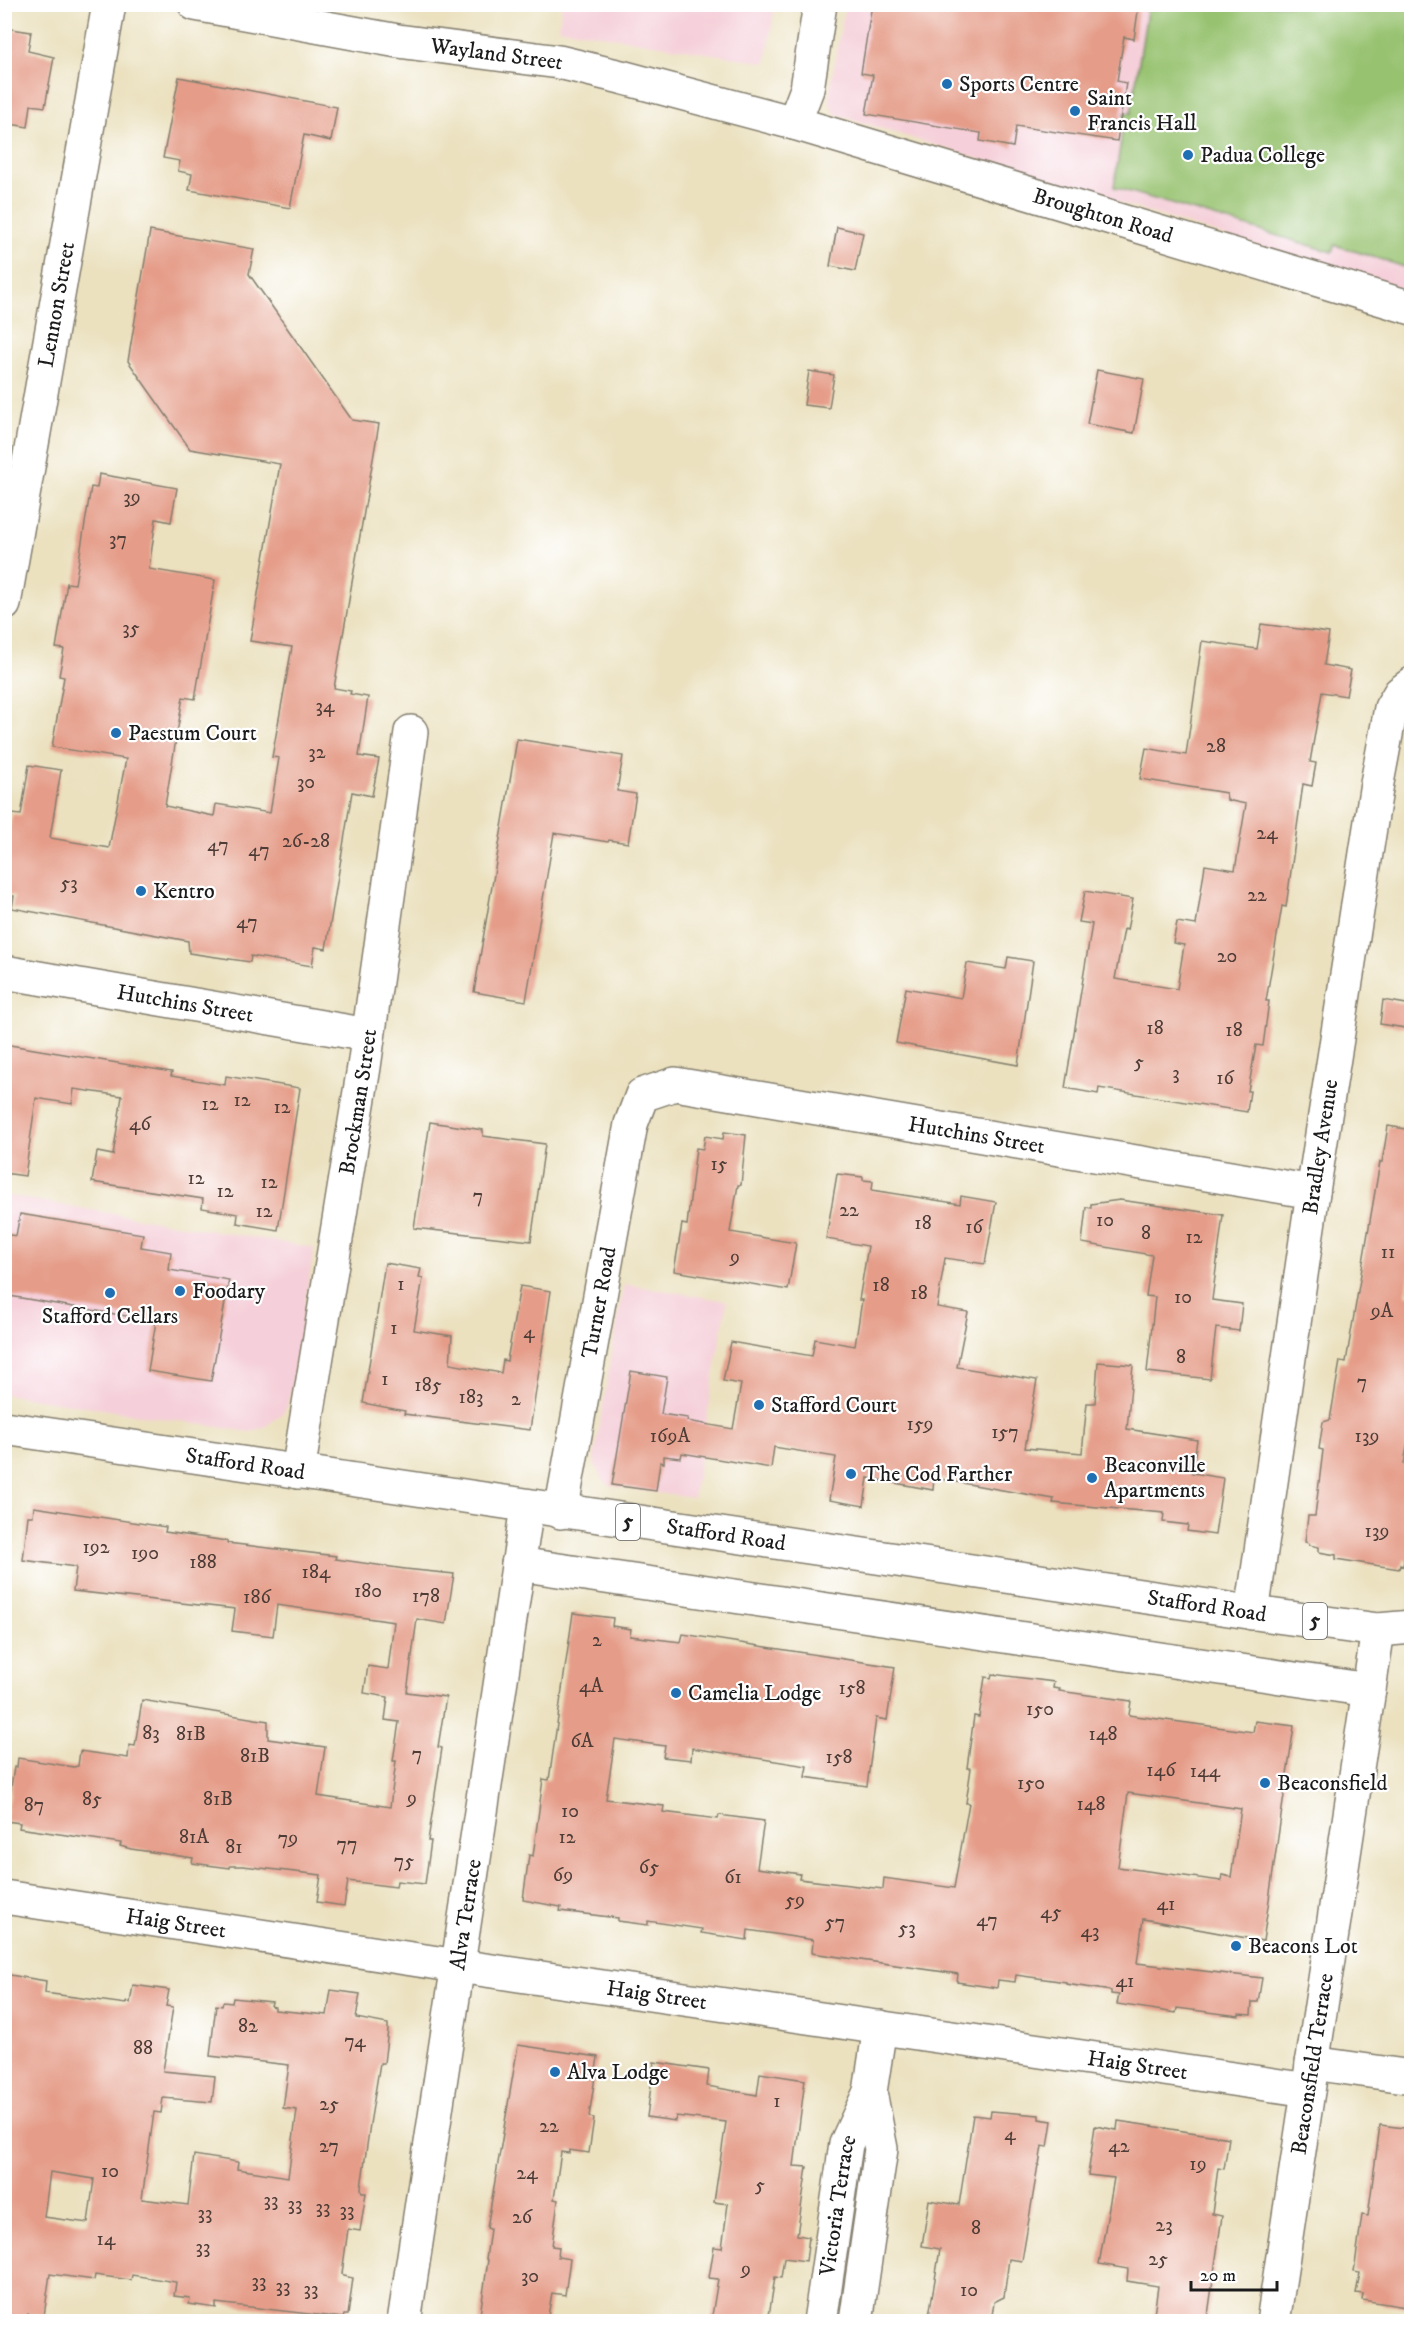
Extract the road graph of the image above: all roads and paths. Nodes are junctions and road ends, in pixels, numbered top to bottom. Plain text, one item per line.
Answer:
1 (109, 4) edge
2 (195, 4) edge
3 (820, 4) edge
4 (795, 123) junction
5 (1412, 308) edge
6 (4, 604) edge
7 (1408, 686) edge
8 (411, 732) dead end
9 (4, 972) edge
10 (368, 1035) junction
11 (642, 1095) joint
12 (1313, 1192) junction
13 (4, 1428) edge
14 (298, 1472) junction
15 (527, 1507) junction
16 (561, 1512) junction
17 (518, 1564) junction
18 (1252, 1613) junction
19 (1412, 1627) edge
20 (1377, 1630) junction
21 (1412, 1644) edge
22 (1369, 1690) junction
23 (4, 1897) edge
24 (458, 1966) junction
25 (880, 2027) junction
26 (1310, 2077) junction
27 (1412, 2078) edge
28 (870, 2092) junction
29 (404, 2322) edge
30 (820, 2322) edge
31 (856, 2322) edge
32 (1273, 2322) edge

1 - 6 main road, Lennon Street
2 - 4 main road, Wayland Street
3 - 4 main road
4 - 5 main road, Broughton Road
7 - 12 main road, Bradley Avenue
8 - 10 main road, Brockman Street
9 - 10 main road, Hutchins Street
10 - 14 main road, Brockman Street
11 - 12 main road, Hutchins Street
11 - 16 main road, Turner Road
12 - 18 main road, Bradley Avenue
13 - 14 main road, Stafford Road / 5
14 - 15 main road, Stafford Road / 5
15 - 16 main road, Stafford Road / 5
15 - 17 main road, Alva Terrace
16 - 18 main road, Stafford Road / 5
17 - 22 main road
17 - 24 main road, Alva Terrace
18 - 20 main road, Stafford Road / 5
19 - 20 main road, Stafford Road / 5
20 - 21 main road, Stafford Road / 5
20 - 22 main road, Beaconsfield Terrace
22 - 26 main road, Beaconsfield Terrace
23 - 24 main road, Haig Street
24 - 25 main road, Haig Street
24 - 29 main road, Alva Terrace
25 - 26 main road, Haig Street
25 - 28 main road, Victoria Terrace
26 - 27 main road, Haig Street
26 - 32 main road, Beaconsfield Terrace
28 - 30 main road, Victoria Terrace
28 - 31 main road, Victoria Terrace

